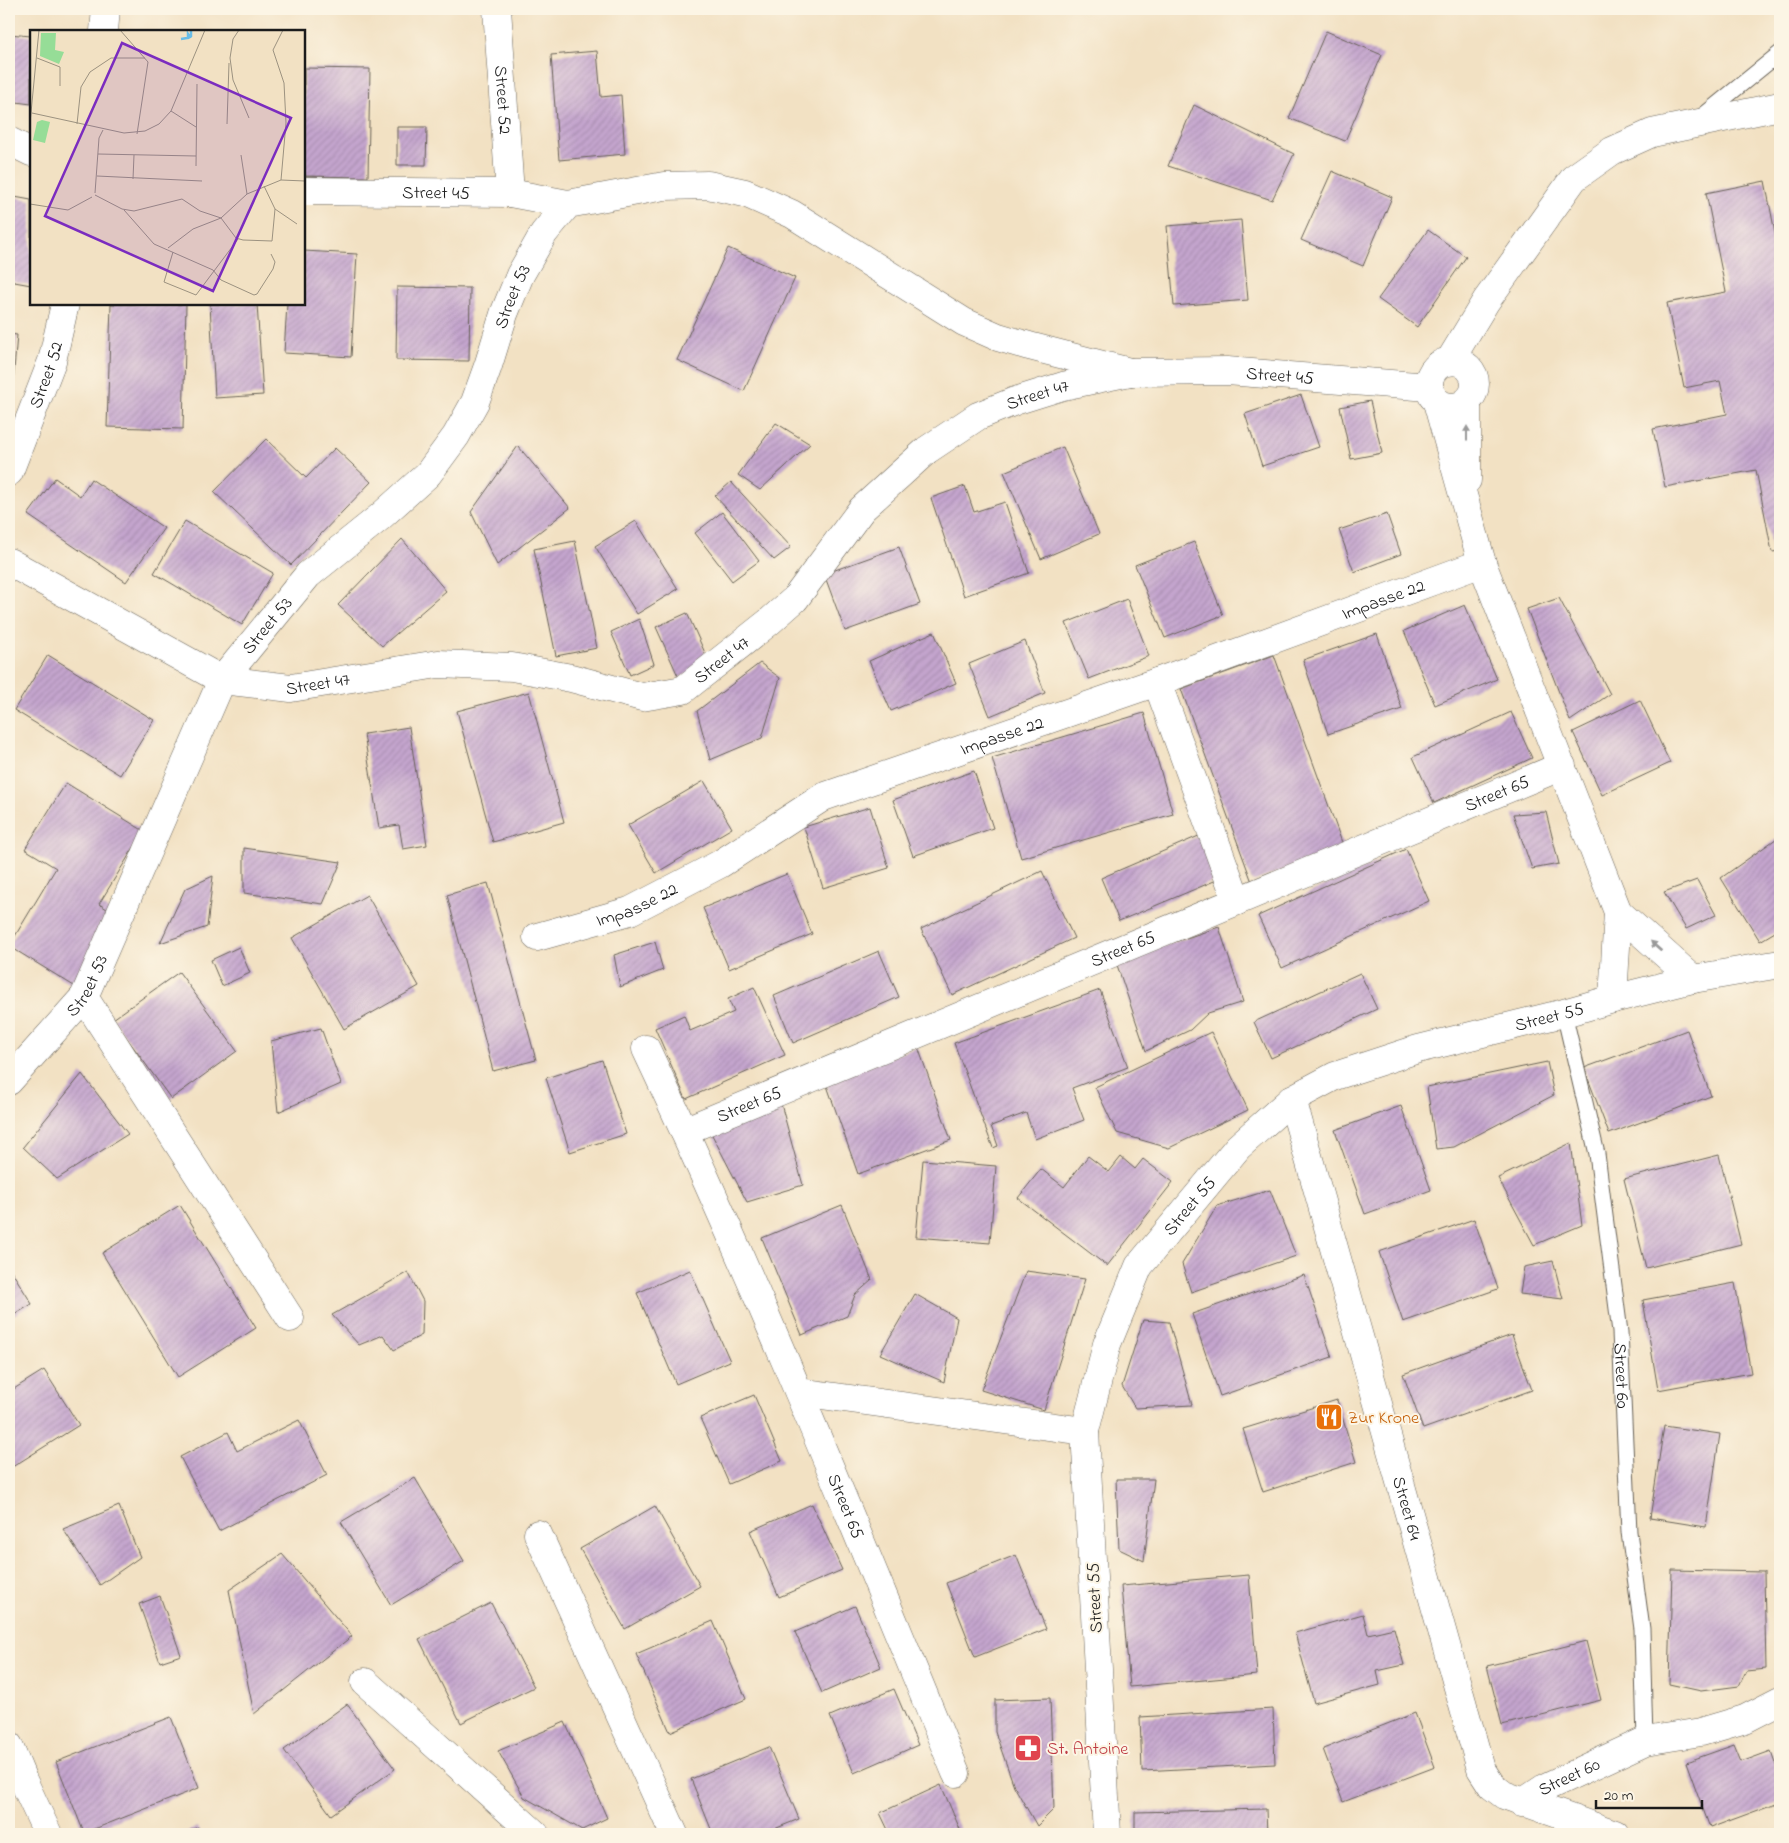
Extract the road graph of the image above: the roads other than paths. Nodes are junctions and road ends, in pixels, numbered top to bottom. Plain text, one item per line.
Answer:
1 (106, 9) edge
2 (497, 9) edge
3 (104, 30) edge
4 (1780, 53) edge
5 (1780, 106) edge
6 (1690, 125) junction
7 (9, 141) edge
8 (30, 152) edge
9 (305, 191) edge
10 (510, 192) junction
11 (568, 204) junction
12 (65, 305) edge
13 (1460, 367) junction
14 (1130, 372) junction
15 (1433, 395) junction
16 (1468, 401) junction
17 (9, 472) edge
18 (1468, 516) junction
19 (9, 562) edge
20 (1482, 563) junction
21 (222, 680) junction
22 (1157, 682) junction
23 (1562, 766) junction
24 (1237, 900) junction
25 (1618, 912) junction
26 (537, 937) dead end
27 (1780, 964) edge
28 (1693, 979) junction
29 (84, 997) junction
30 (1613, 999) junction
31 (1564, 1012) junction
32 (646, 1049) dead end
33 (9, 1081) edge
34 (1292, 1099) junction
35 (684, 1131) junction
36 (290, 1318) dead end
37 (799, 1392) junction
38 (1085, 1431) junction
39 (538, 1534) dead end
40 (365, 1682) dead end
41 (1780, 1701) edge
42 (1645, 1741) junction
43 (9, 1746) edge
44 (956, 1773) dead end
45 (1522, 1803) junction
46 (48, 1834) edge
47 (535, 1834) edge
48 (674, 1834) edge
49 (1107, 1834) edge
50 (1615, 1834) edge

1 - 3 street
2 - 10 street, Street 52
4 - 6 lane
5 - 6 street
6 - 13 street
7 - 8 street
9 - 10 street, Street 45
10 - 11 street, Street 45
11 - 14 street
11 - 21 street, Street 53
12 - 17 street, Street 52
13 - 15 street
13 - 16 street
14 - 15 street, Street 45
14 - 21 street, Street 47
15 - 16 street
15 - 18 street
18 -> 16 street
18 - 20 street
19 - 21 street
20 - 22 street, Impasse 22
20 - 23 street
21 - 29 street, Street 53
22 - 24 street
22 - 26 street, Impasse 22
23 - 24 street, Street 65
23 - 25 street
24 - 35 street, Street 65
28 -> 25 street
25 - 30 street
27 - 28 street, Street 55
28 - 30 street, Street 55
29 - 33 street, Street 53
29 - 36 street
30 - 31 street, Street 55
31 - 34 street, Street 55
31 - 42 lane, Street 60
32 - 35 street, Street 65
34 - 38 street, Street 55
34 - 45 street, Street 64
35 - 37 street, Street 65
37 - 38 street
37 - 44 street, Street 65
38 - 49 street, Street 55
39 - 48 street
40 - 47 street
41 - 42 street, Street 60
42 - 45 street, Street 60
43 - 46 street
45 - 50 street, Street 64

